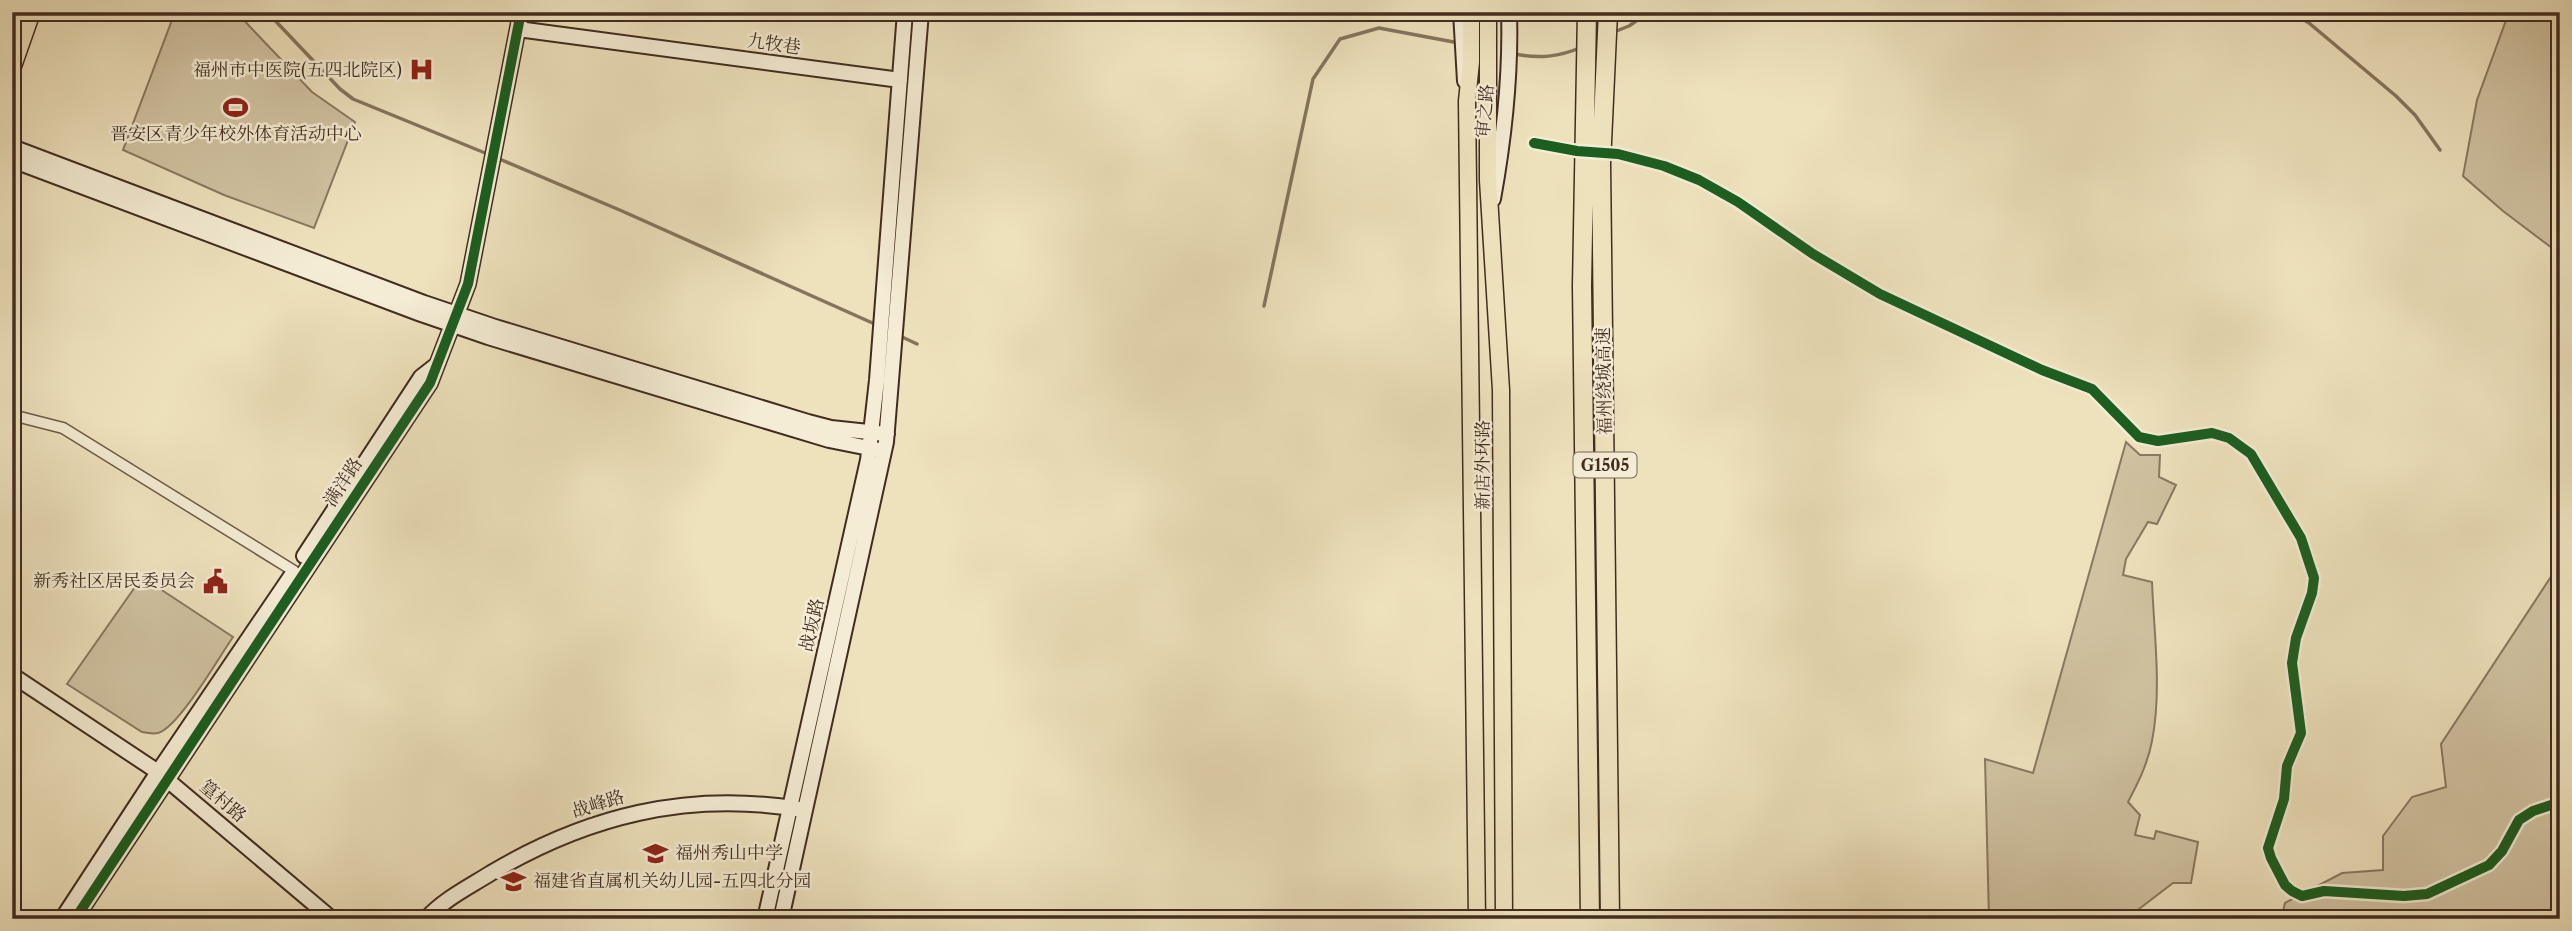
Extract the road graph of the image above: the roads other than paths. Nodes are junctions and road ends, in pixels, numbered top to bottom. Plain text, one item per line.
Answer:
1 (32, 12) edge
2 (521, 12) edge
3 (905, 12) edge
4 (921, 12) edge
5 (1461, 12) edge
6 (1471, 12) edge
7 (1488, 12) edge
8 (1509, 12) edge
9 (1587, 12) edge
10 (1608, 12) edge
11 (518, 29) junction
12 (1467, 62) junction
13 (12, 69) edge
14 (900, 80) junction
15 (1534, 142) dead end
16 (12, 147) edge
17 (12, 159) edge
18 (1490, 213) junction
19 (454, 319) junction
20 (436, 365) junction
21 (12, 415) edge
22 (880, 434) junction
23 (877, 450) junction
24 (294, 571) junction
25 (12, 675) edge
26 (163, 776) junction
27 (2560, 802) edge
28 (798, 809) junction
29 (62, 919) edge
30 (75, 919) edge
31 (332, 919) edge
32 (426, 919) edge
33 (765, 919) edge
34 (781, 919) edge
35 (1477, 919) edge
36 (1504, 919) edge
37 (1590, 919) edge
38 (1610, 919) edge

1 - 13 main road
2 - 11 main road, 满洋路
3 - 14 main road
4 - 22 main road, 战坂路
5 - 12 main road, 审之路
6 - 12 main road, 新店外环路
7 - 18 main road, 新店外环路
8 - 18 main road, 审之路
9 - 37 highway, 福州绕城高速 / G1505, bridge
10 - 38 highway, 福州绕城高速 / G1505, bridge
11 - 14 main road, 九牧巷
11 - 19 main road, 满洋路
12 - 35 main road, 新店外环路
14 - 22 main road, 战坂路
15 - 27 street
16 - 19 main road
17 - 19 main road
18 - 36 main road, 新店外环路
19 - 20 main road, 满洋路
19 - 22 main road
19 - 23 main road
20 - 24 main road, 满洋路
20 - 26 main road, 满洋路
21 - 24 street
22 - 23 main road, 战坂路
23 - 28 main road, 战坂路
24 - 26 main road, 满洋路
25 - 26 main road, 篁村路
26 - 29 main road, 满洋路
26 - 30 main road, 满洋路
26 - 31 main road, 篁村路
28 - 32 main road, 战峰路
28 - 33 main road, 战坂路
28 - 34 main road, 战坂路

